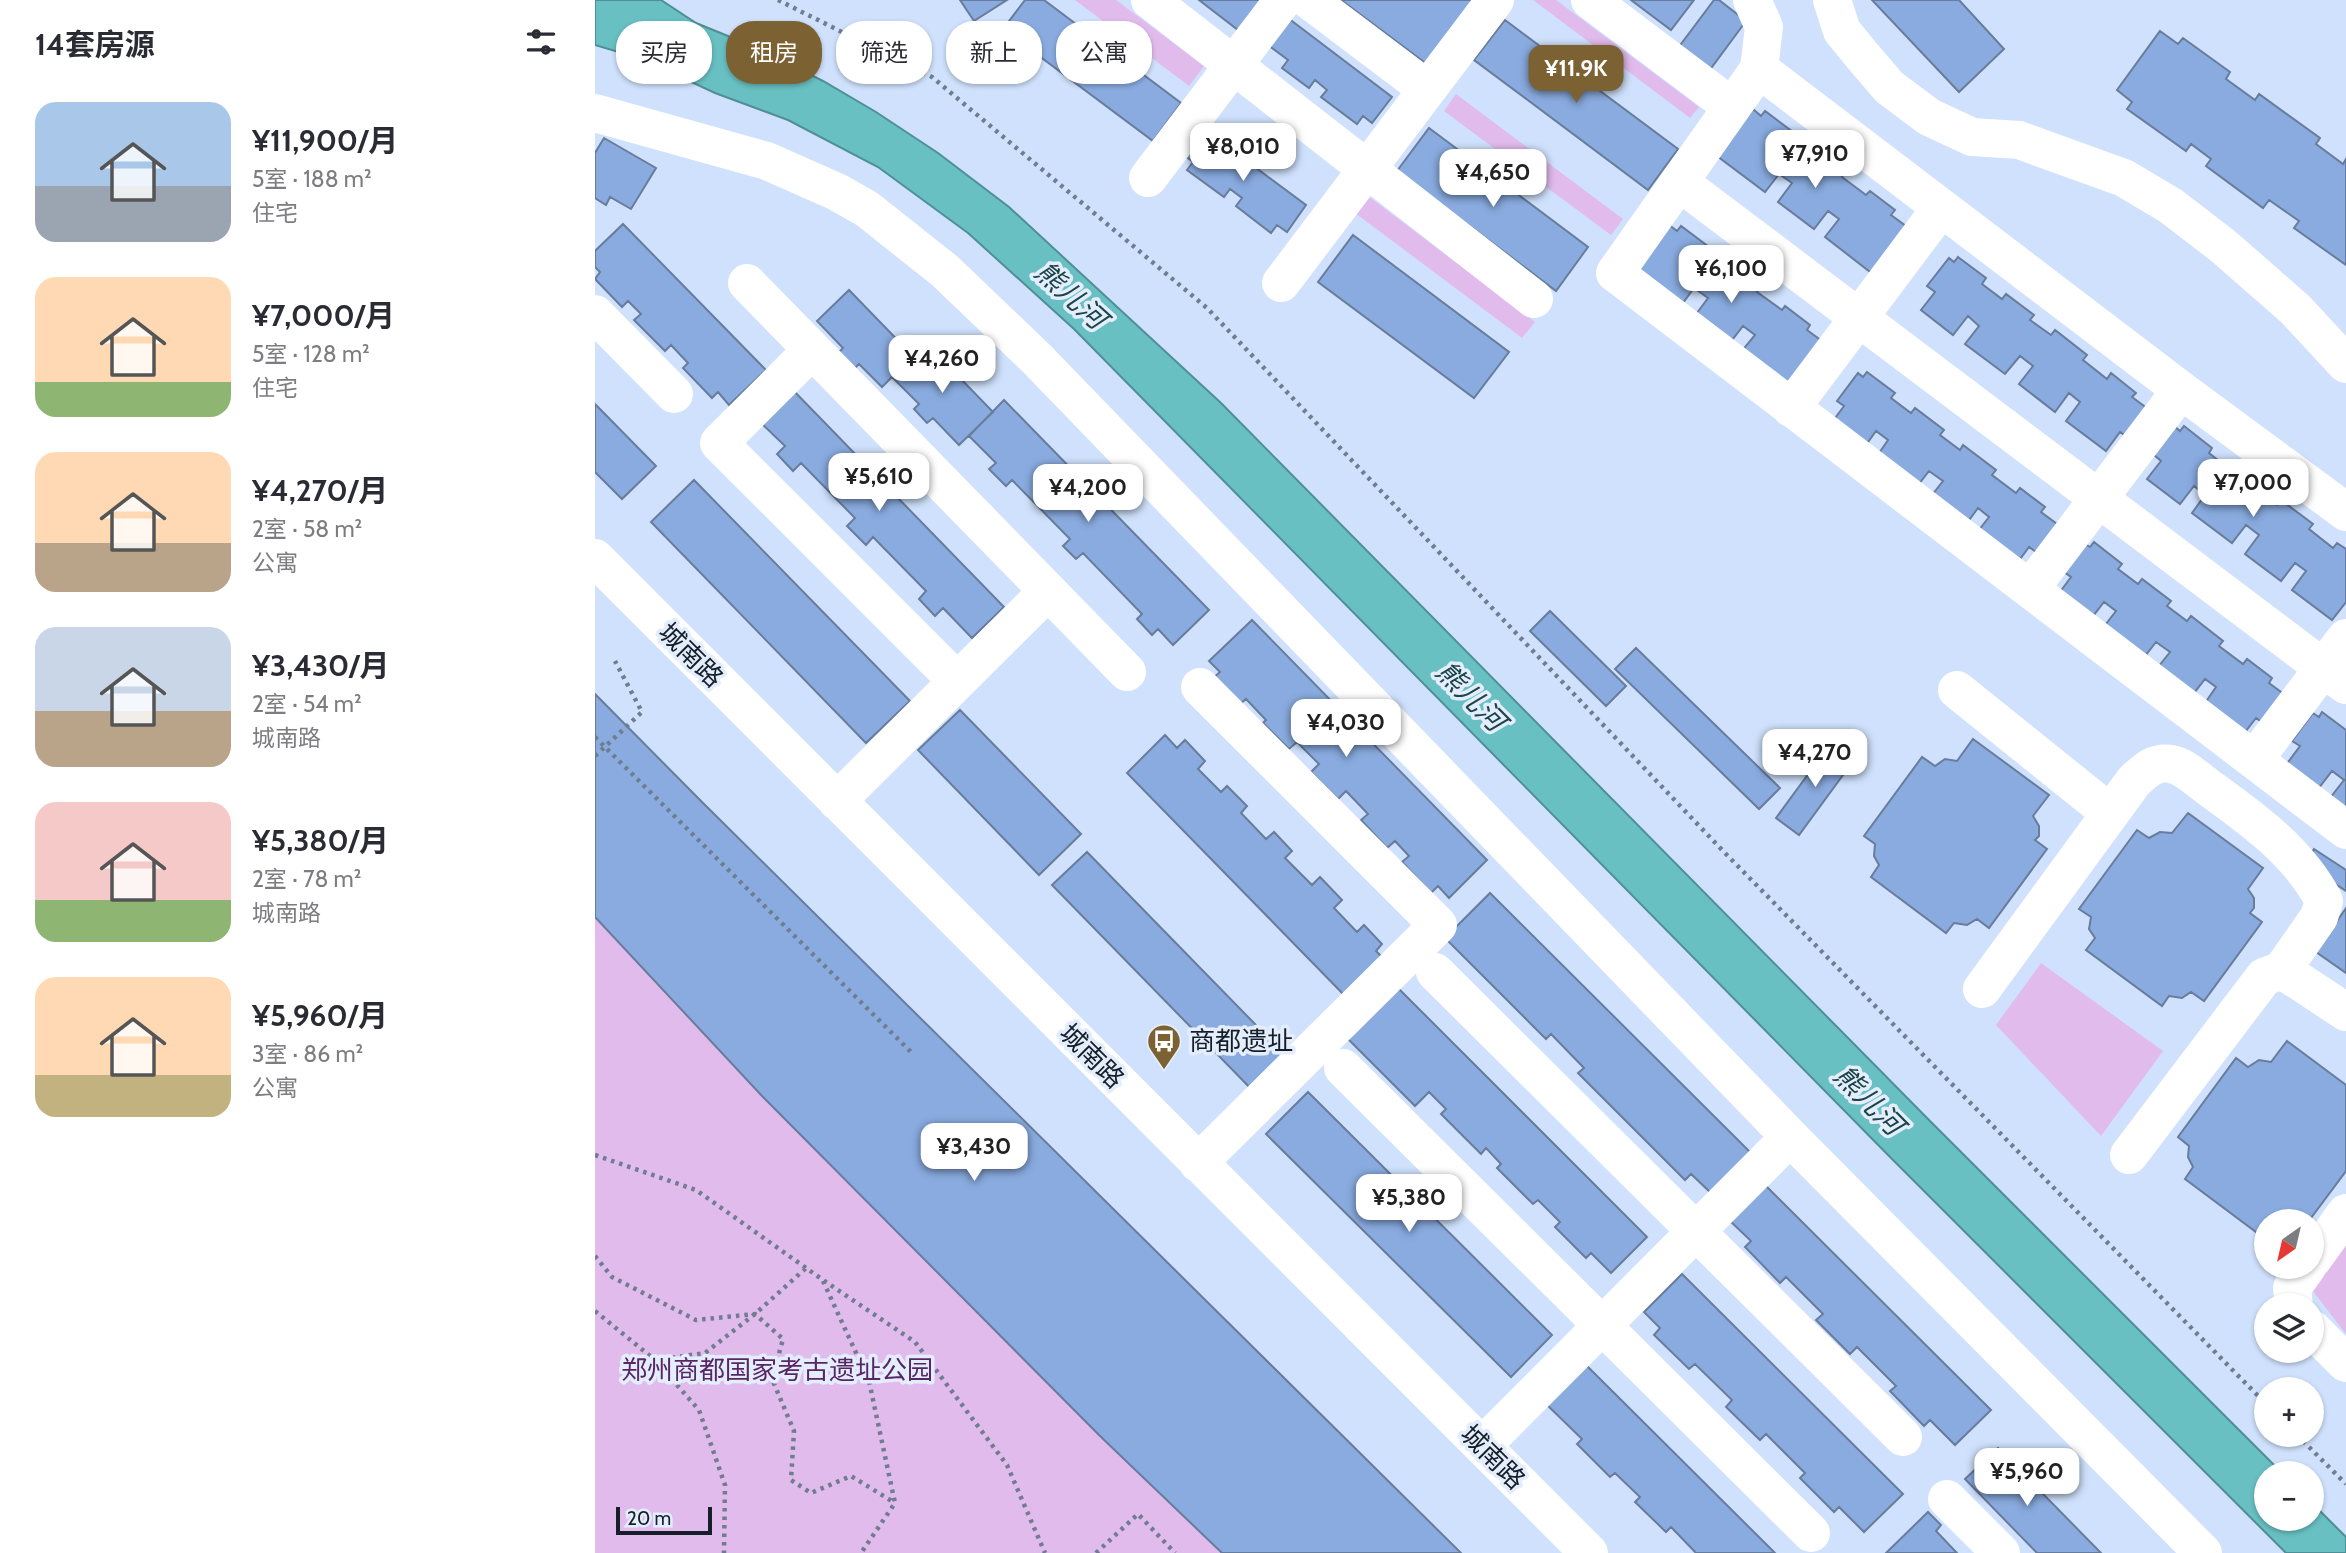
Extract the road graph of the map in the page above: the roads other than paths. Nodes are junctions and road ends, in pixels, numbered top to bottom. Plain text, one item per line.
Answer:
1 (1150, 0) edge
2 (1283, 0) edge
3 (1309, 0) edge
4 (1495, 0) edge
5 (1590, 0) edge
6 (1752, 0) edge
7 (1832, 0) edge
8 (1233, 65) junction
9 (1759, 69) junction
10 (1427, 89) junction
11 (1732, 107) junction
12 (595, 113) edge
13 (1367, 169) junction
14 (1148, 178) dead end
15 (1679, 182) junction
16 (1941, 208) junction
17 (747, 283) dead end
18 (1281, 283) dead end
19 (1534, 299) dead end
20 (595, 314) edge
21 (1859, 318) junction
22 (812, 350) junction
23 (2346, 364) edge
24 (2181, 390) junction
25 (674, 394) dead end
26 (1791, 408) junction
27 (2099, 499) junction
28 (2346, 512) edge
29 (595, 558) edge
30 (2030, 589) junction
31 (1048, 591) junction
32 (2346, 638) edge
33 (1127, 672) dead end
34 (2335, 677) edge
35 (957, 681) junction
36 (1200, 687) dead end
37 (1957, 690) dead end
38 (2254, 760) junction
39 (837, 801) junction
40 (2110, 813) junction
41 (2346, 830) edge
42 (2283, 970) junction
43 (1435, 972) dead end
44 (1982, 989) dead end
45 (2346, 1012) edge
46 (1343, 1068) dead end
47 (1790, 1137) junction
48 (2129, 1155) dead end
49 (1198, 1163) junction
50 (2346, 1213) edge
51 (1696, 1231) junction
52 (2324, 1243) edge
53 (1602, 1325) junction
54 (2324, 1341) edge
55 (2346, 1363) edge
56 (1903, 1437) dead end
57 (1482, 1446) junction
58 (1947, 1499) dead end
59 (1811, 1534) dead end
60 (1589, 1553) edge
61 (2001, 1553) edge
62 (2203, 1553) edge

1 - 8 street
2 - 8 street
3 - 10 street
4 - 10 street
5 - 11 street
6 - 9 street
7 - 23 street
8 - 13 street
8 - 14 street
9 - 11 street
9 - 16 street
10 - 13 street
11 - 15 street
12 - 47 street
13 - 18 street
13 - 19 street
15 - 21 street
15 - 26 street
16 - 21 street
16 - 24 street
17 - 22 street
20 - 25 street
21 - 26 street
21 - 27 street
22 - 31 street
22 - 35 street
24 - 27 street
24 - 28 street
26 - 30 street
27 - 30 street
27 - 34 street
29 - 39 street, 城南路
30 - 38 street
31 - 33 street
31 - 35 street
32 - 34 street
34 - 38 street
35 - 39 street
36 - 49 street
37 - 40 street
38 - 41 street
39 - 49 street, 城南路
40 - 42 street
40 - 44 street
42 - 45 street
42 - 48 street
43 - 51 street
46 - 53 street
47 - 51 street
47 - 62 street
49 - 57 street, 城南路
50 - 52 street
51 - 53 street
51 - 56 street
53 - 57 street
53 - 59 street
54 - 55 street
57 - 60 street, 城南路
58 - 61 street

